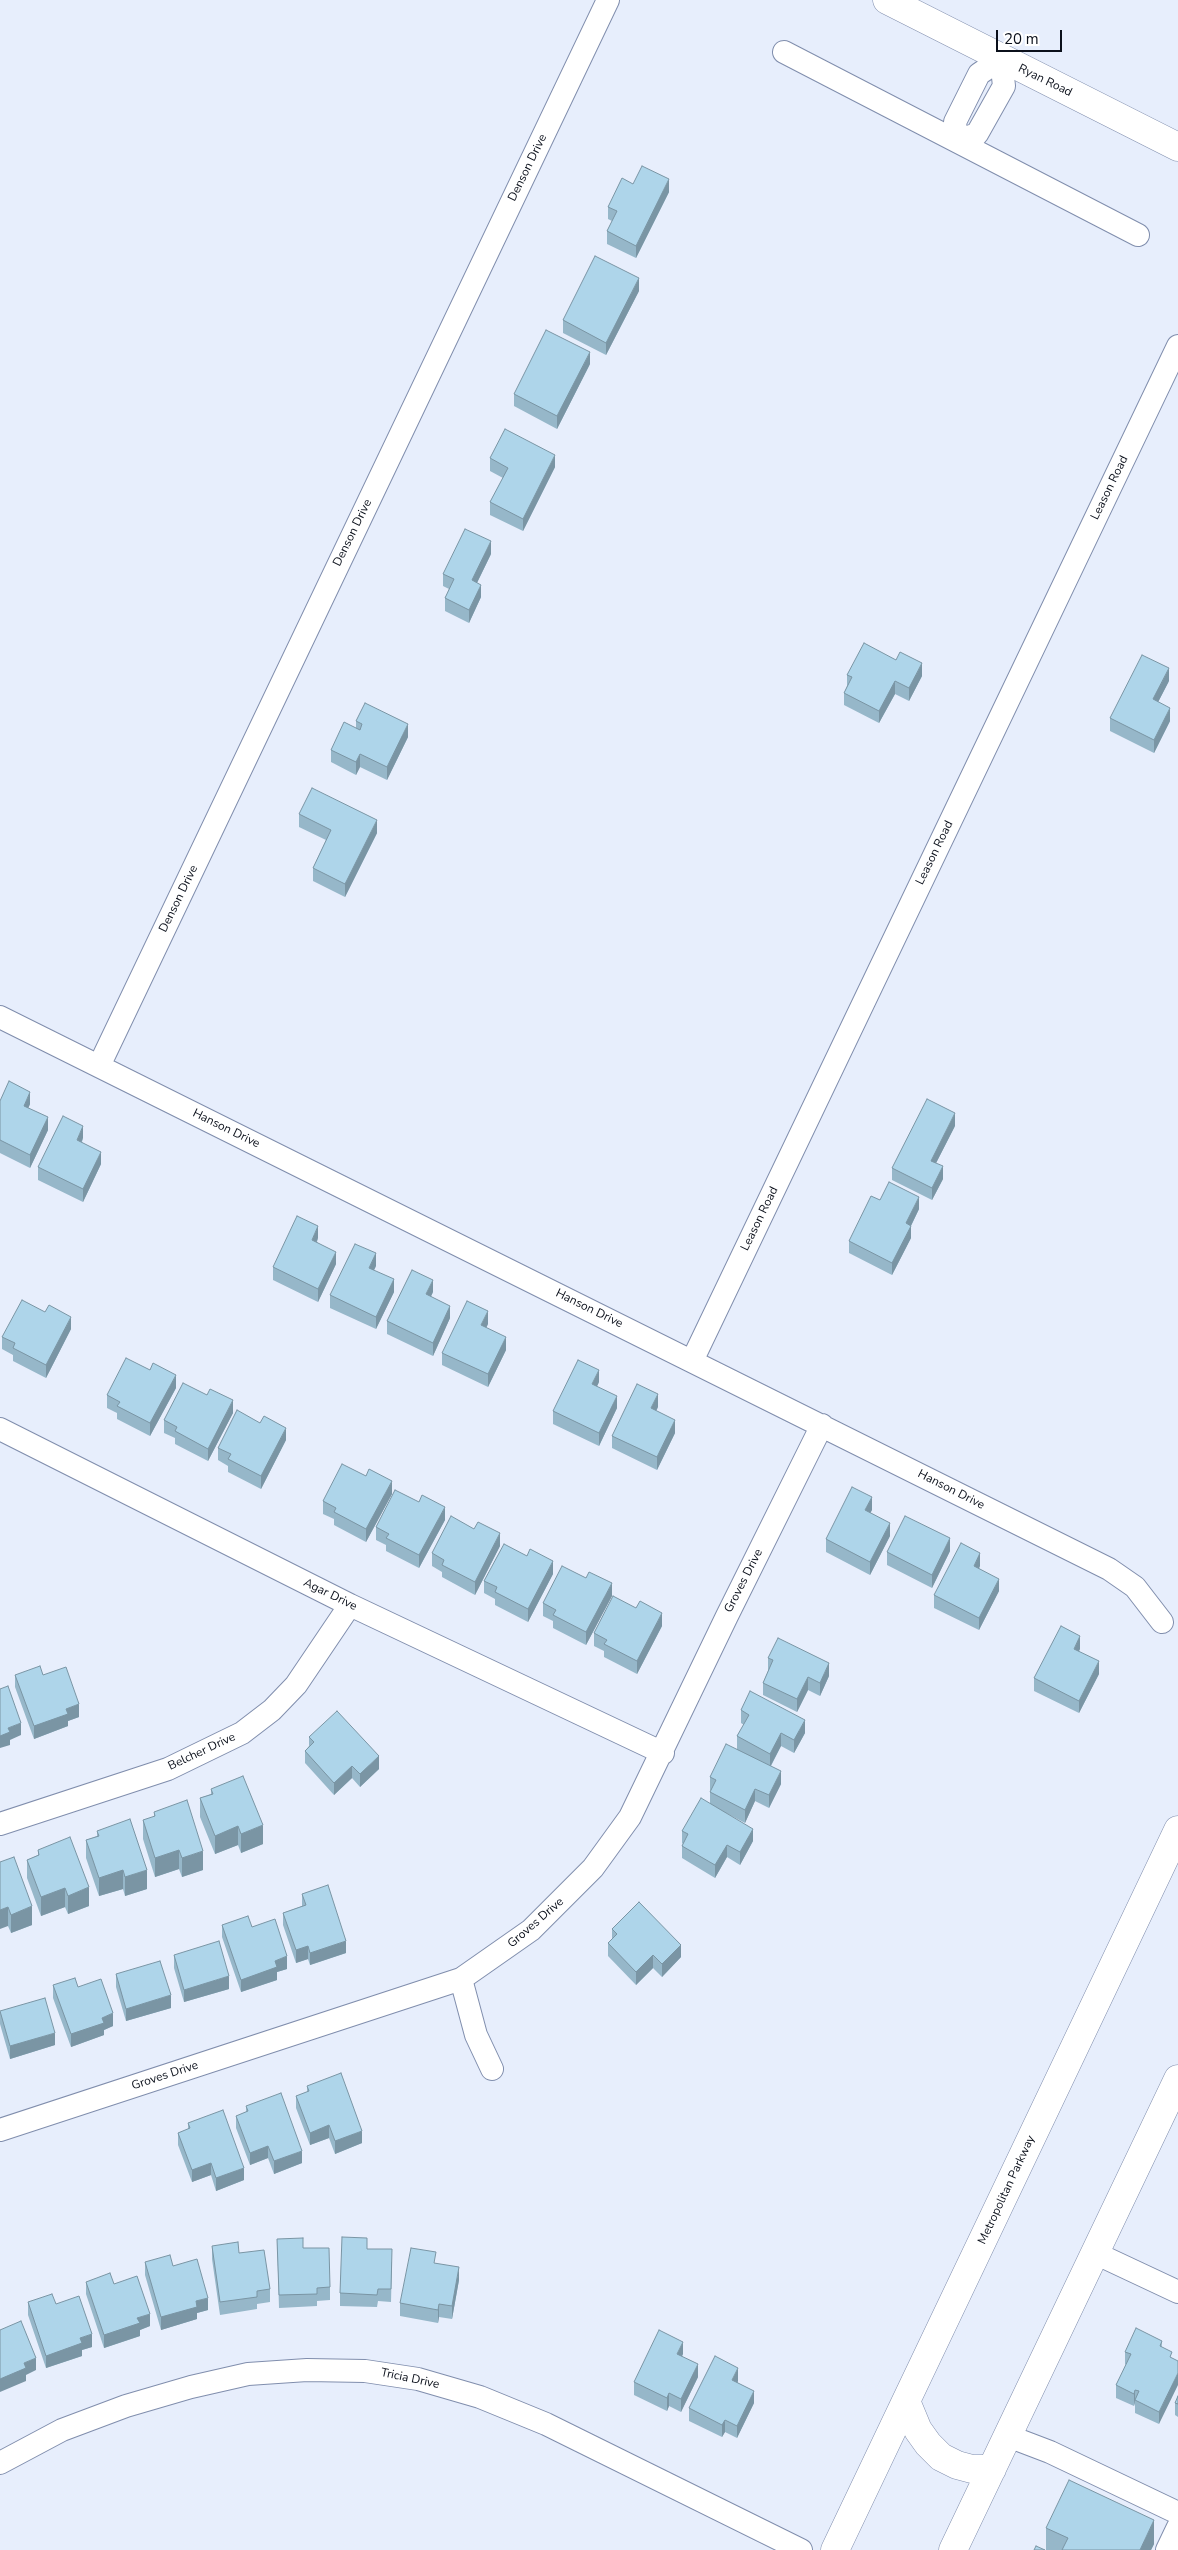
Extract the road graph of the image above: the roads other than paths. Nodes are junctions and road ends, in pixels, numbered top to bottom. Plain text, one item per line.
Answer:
1 (608, 0) edge
2 (886, 0) edge
3 (784, 52) dead end
4 (1001, 59) junction
5 (957, 141) junction
6 (1178, 147) edge
7 (1138, 235) dead end
8 (1178, 346) edge
9 (0, 1017) edge
10 (99, 1066) junction
11 (692, 1361) junction
12 (822, 1425) junction
13 (0, 1429) edge
14 (350, 1605) junction
15 (1162, 1622) dead end
16 (663, 1753) junction
17 (0, 1824) edge
18 (1178, 1830) edge
19 (461, 1979) junction
20 (492, 2070) dead end
21 (1178, 2079) edge
22 (0, 2130) edge
23 (1095, 2253) junction
24 (1178, 2292) edge
25 (906, 2401) junction
26 (1008, 2436) junction
27 (0, 2463) edge
28 (992, 2469) junction
29 (1178, 2512) edge
30 (1178, 2527) edge
31 (801, 2550) edge
32 (835, 2550) edge
33 (954, 2550) edge
34 (1167, 2550) edge

1 - 10 street, Denson Drive
2 - 4 main road, Ryan Road
3 - 5 street
4 - 5 street
4 - 6 main road, Ryan Road
5 - 7 street
8 - 11 street, Leason Road
9 - 10 street, Hanson Drive
10 - 11 street, Hanson Drive
11 - 12 street, Hanson Drive
12 - 15 street, Hanson Drive
12 - 16 street, Groves Drive
13 - 14 street, Agar Drive
14 - 16 street, Agar Drive
14 - 17 street, Belcher Drive
16 - 19 street, Groves Drive
18 - 25 main road, Metropolitan Parkway
19 - 20 street
19 - 22 street, Groves Drive
21 - 23 main road
23 - 24 street
23 - 26 main road
25 - 28 main road
25 - 32 main road, Metropolitan Parkway
26 - 28 main road
26 - 29 street
27 - 31 street, Tricia Drive
28 - 33 main road
30 - 34 street

